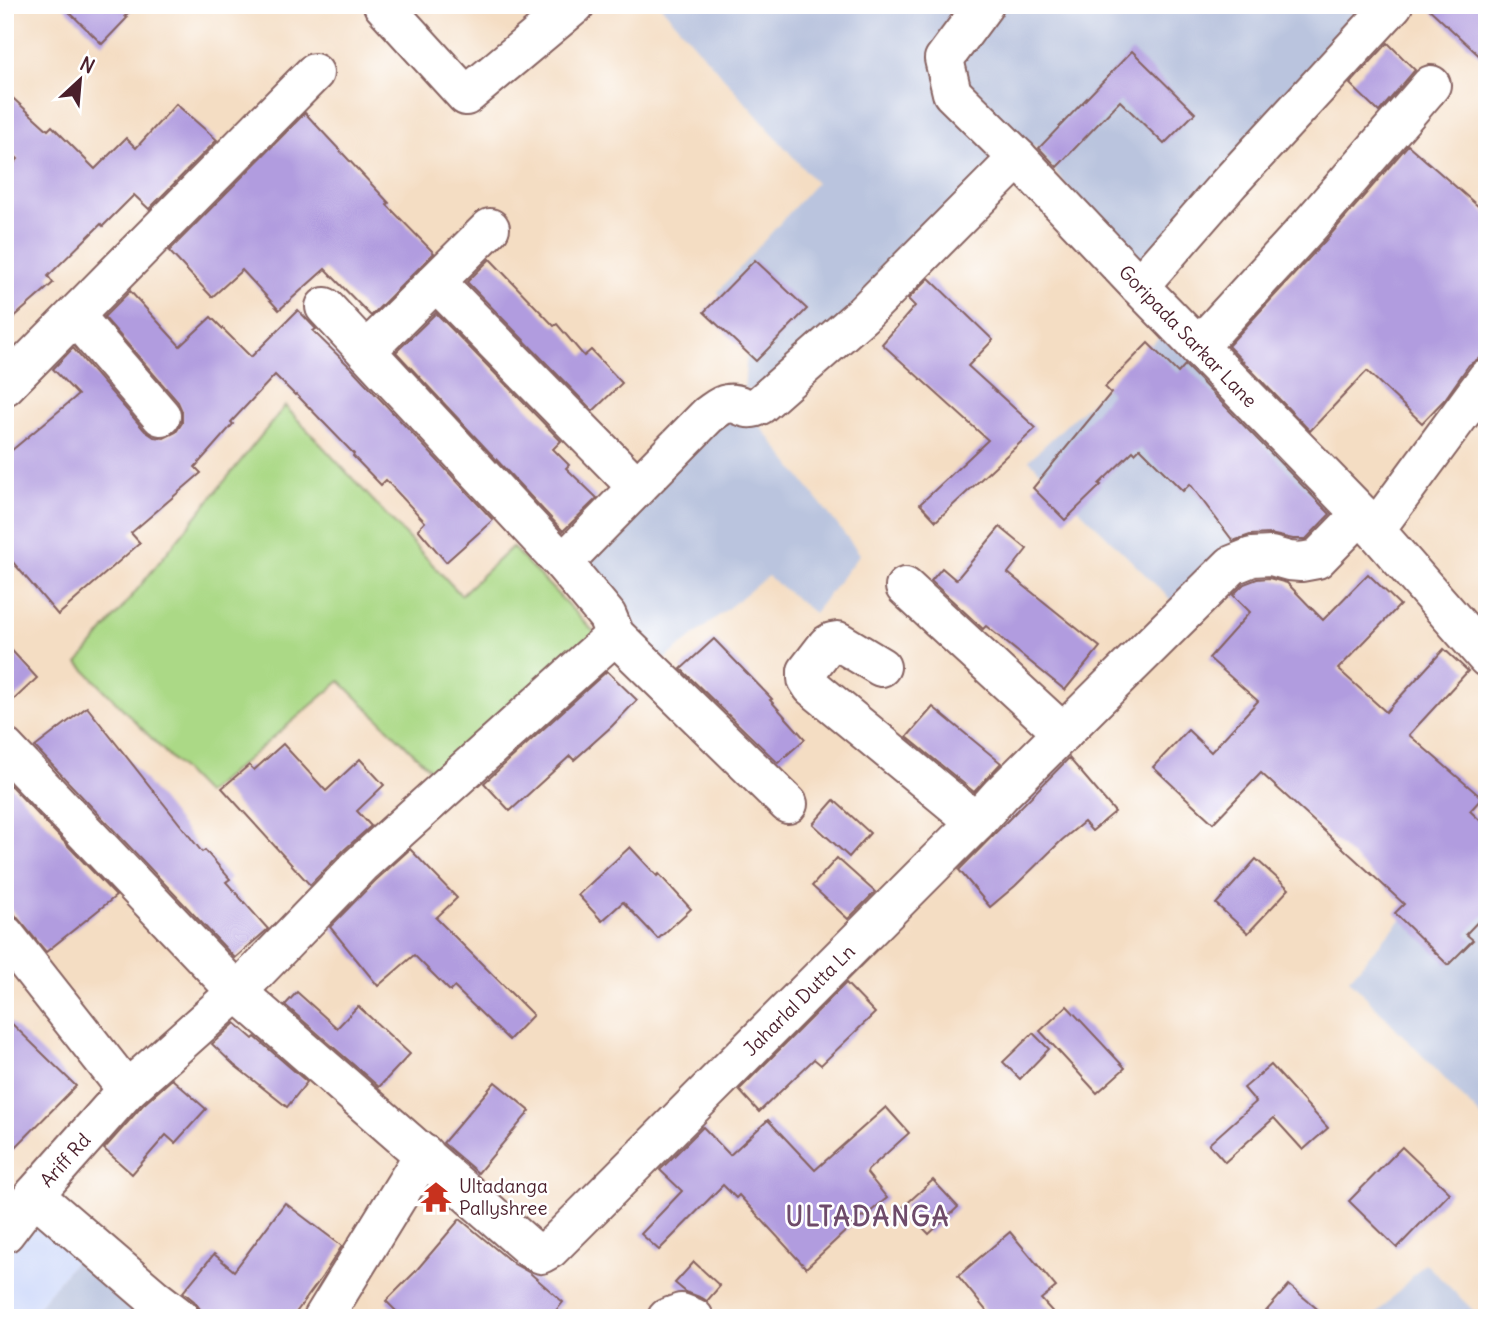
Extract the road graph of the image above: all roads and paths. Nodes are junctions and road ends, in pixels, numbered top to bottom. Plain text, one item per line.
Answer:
1 (383, 5) edge
2 (575, 5) edge
3 (984, 5) edge
4 (1393, 5) edge
5 (314, 73) dead end
6 (1431, 85) dead end
7 (1018, 158) junction
8 (489, 228) dead end
9 (436, 282) junction
10 (1139, 286) junction
11 (325, 307) dead end
12 (75, 316) junction
13 (1198, 347) junction
14 (366, 351) junction
15 (1487, 378) edge
16 (5, 386) edge
17 (161, 416) dead end
18 (637, 487) junction
19 (1368, 522) junction
20 (562, 563) junction
21 (905, 587) dead end
22 (615, 635) junction
23 (1487, 659) edge
24 (881, 667) dead end
25 (1063, 733) junction
26 (5, 748) edge
27 (788, 804) dead end
28 (976, 822) junction
29 (5, 935) edge
30 (237, 992) junction
31 (127, 1090) junction
32 (424, 1154) junction
33 (34, 1195) junction
34 (5, 1233) edge
35 (180, 1318) edge
36 (323, 1318) edge
37 (667, 1318) edge
38 (694, 1318) edge

1 - 2 street
3 - 7 street, Goripada Sarkar Lane
4 - 10 street
5 - 12 street
6 - 13 street
7 - 10 street, Goripada Sarkar Lane
7 - 18 street
8 - 9 street
9 - 14 street
9 - 18 street
10 - 13 street, Goripada Sarkar Lane
11 - 14 street
12 - 16 street
12 - 17 street
13 - 19 street, Goripada Sarkar Lane
14 - 20 street
15 - 19 street, Jaharlal Dutta Ln
18 - 20 street
19 - 23 street, Goripada Sarkar Lane
19 - 25 street, Jaharlal Dutta Ln
20 - 22 street
21 - 25 street
22 - 27 street
22 - 30 street, Ariff Rd
24 - 28 street
25 - 28 street, Jaharlal Dutta Ln
26 - 30 street, Jaharlal Dutta Ln
28 - 32 street, Jaharlal Dutta Ln
29 - 31 street
30 - 31 street, Ariff Rd
30 - 32 street, Jaharlal Dutta Ln
31 - 33 street, Ariff Rd
32 - 36 street
33 - 34 street, Ariff Rd
33 - 35 street
37 - 38 street

